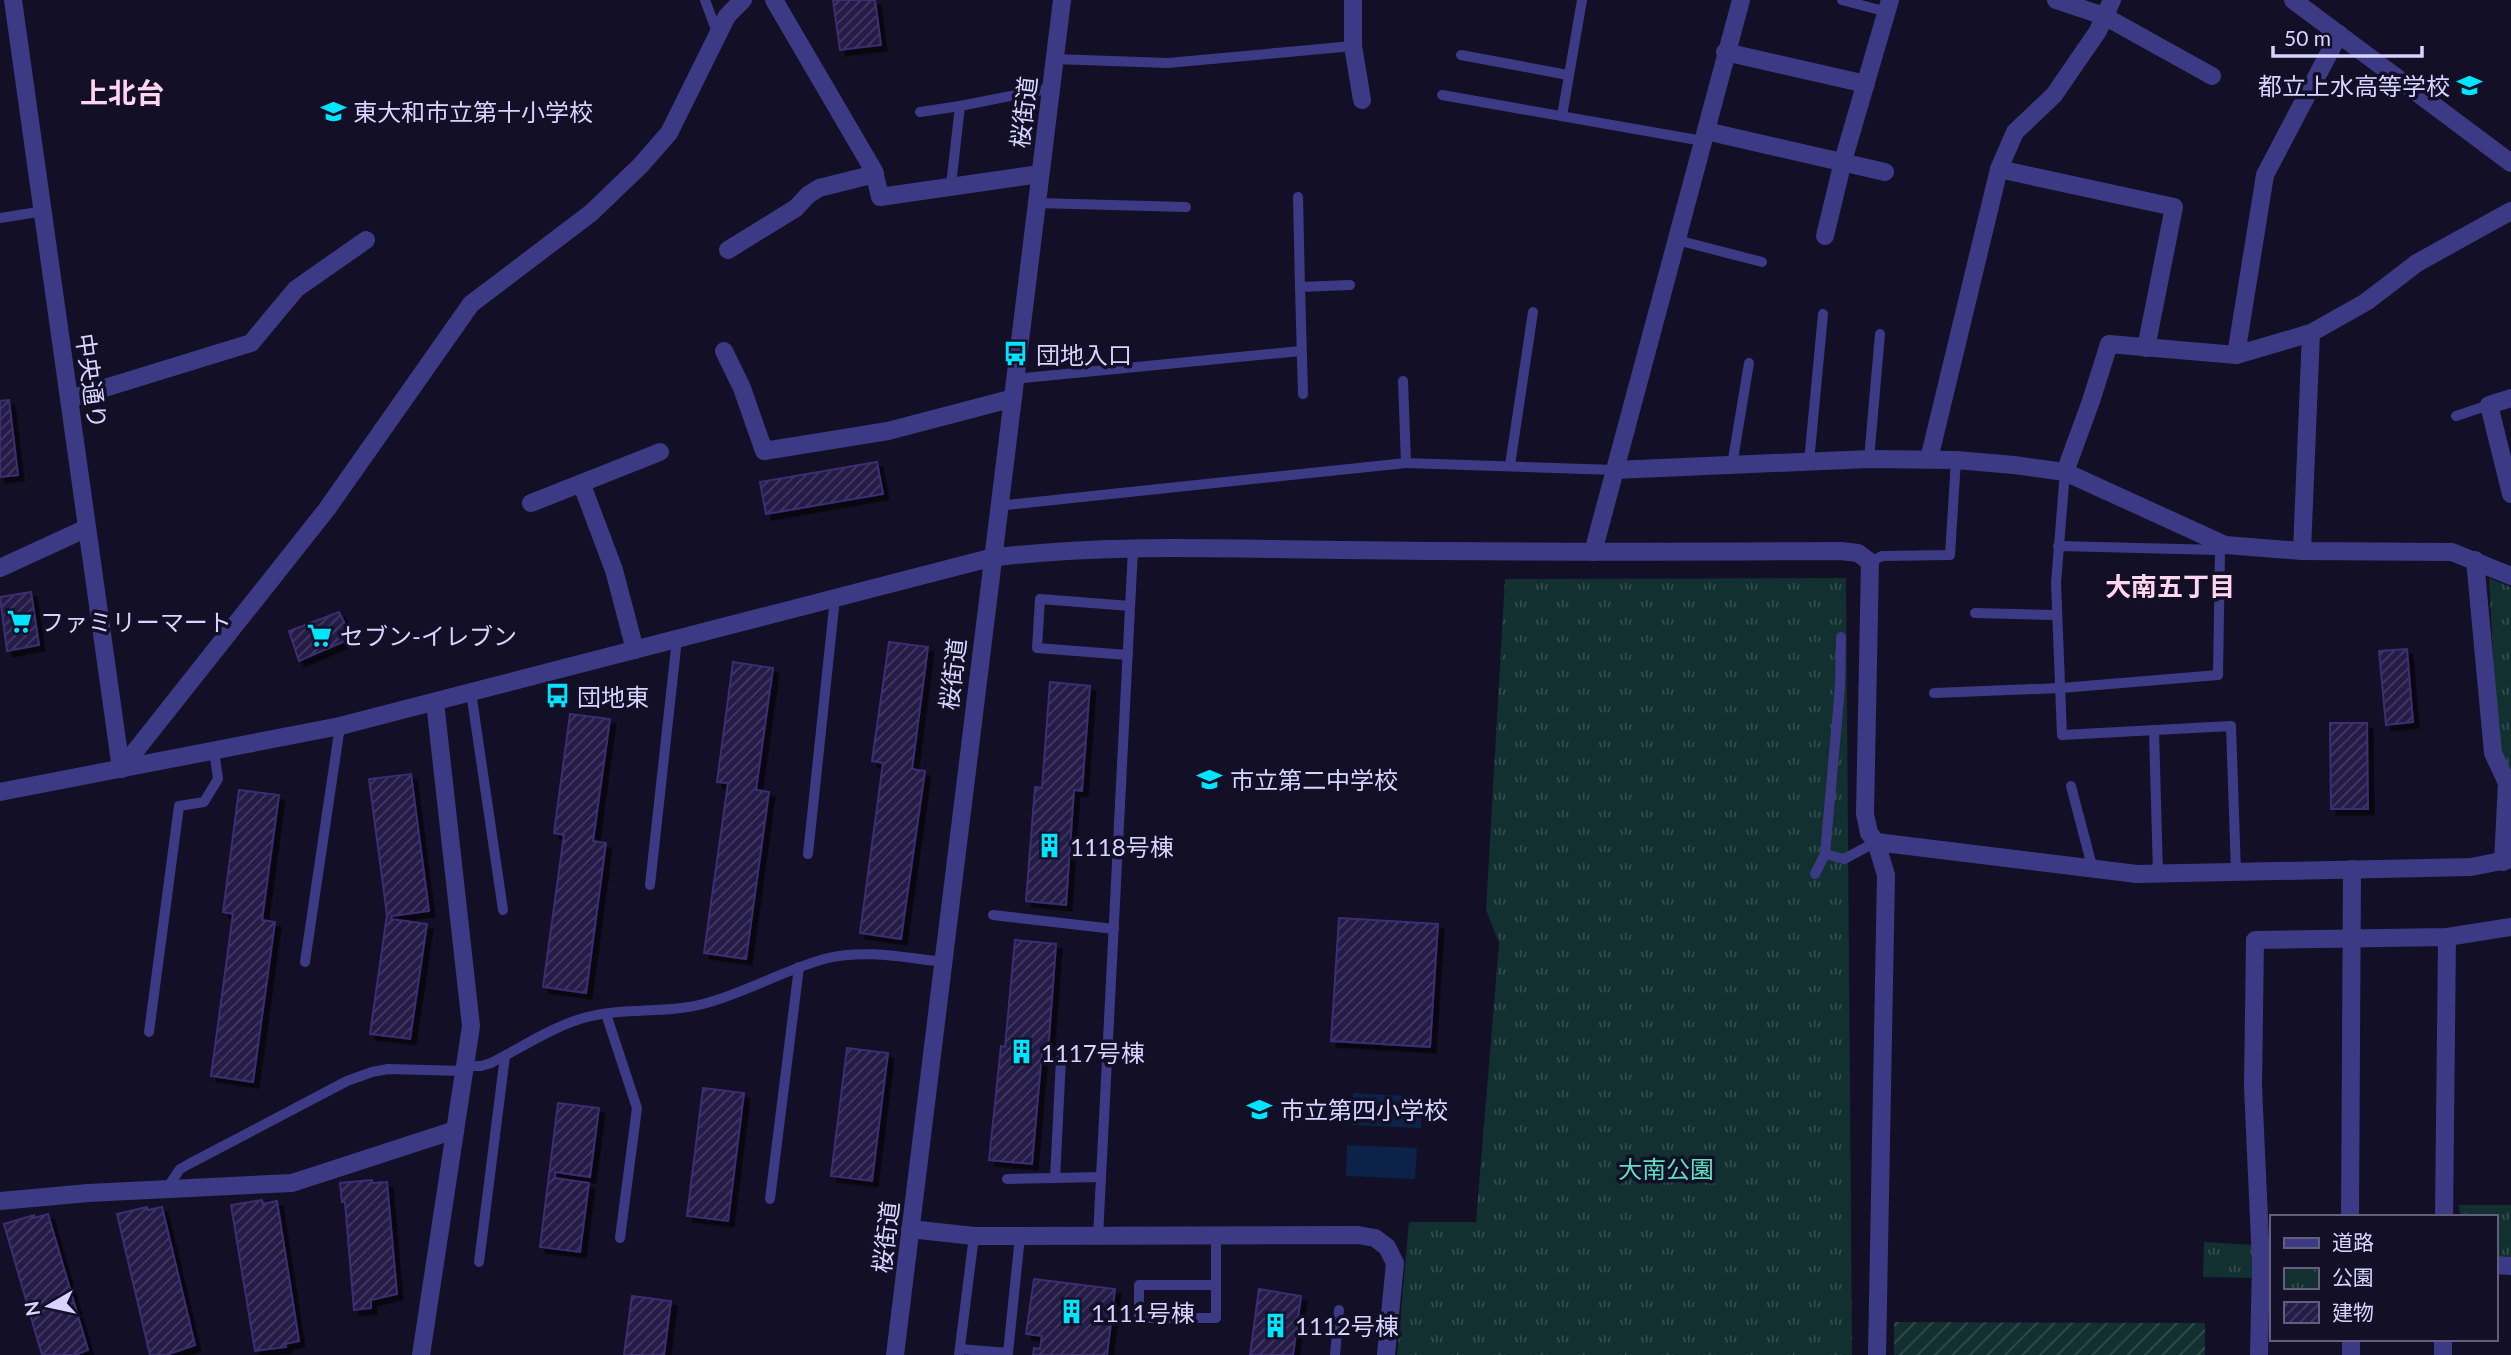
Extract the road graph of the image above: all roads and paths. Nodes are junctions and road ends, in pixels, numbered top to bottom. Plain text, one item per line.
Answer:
1 (13, 0) edge
2 (705, 0) edge
3 (743, 0) edge
4 (774, 0) edge
5 (1062, 0) edge
6 (1353, 0) edge
7 (1582, 0) edge
8 (1741, 0) edge
9 (1842, 0) edge
10 (2056, 0) edge
11 (2293, 0) edge
12 (1888, 6) edge
13 (2108, 8) edge
14 (2340, 34) junction
15 (718, 35) junction
16 (1353, 46) junction
17 (1725, 52) junction
18 (1461, 55) dead end
19 (1055, 59) junction
20 (1568, 75) junction
21 (2212, 76) dead end
22 (1866, 84) junction
23 (1051, 88) junction
24 (1442, 95) dead end
25 (1362, 100) dead end
26 (960, 106) junction
27 (920, 112) dead end
28 (1562, 116) junction
29 (1705, 136) junction
30 (1843, 161) junction
31 (2511, 163) edge
32 (1999, 169) junction
33 (1885, 172) dead end
34 (875, 174) junction
35 (1040, 174) junction
36 (951, 186) junction
37 (1298, 197) dead end
38 (1036, 203) junction
39 (1186, 207) dead end
40 (44, 211) junction
41 (2511, 211) edge
42 (0, 218) edge
43 (1825, 236) dead end
44 (366, 240) dead end
45 (1677, 240) junction
46 (728, 250) dead end
47 (1762, 262) dead end
48 (1350, 285) dead end
49 (1300, 287) junction
50 (1533, 312) dead end
51 (1822, 314) dead end
52 (2311, 333) junction
53 (1880, 334) dead end
54 (2146, 348) junction
55 (724, 351) dead end
56 (1301, 351) junction
57 (2236, 355) junction
58 (1749, 363) dead end
59 (1013, 379) junction
60 (1403, 381) dead end
61 (1303, 394) dead end
62 (2511, 398) edge
63 (69, 399) junction
64 (1010, 399) junction
65 (2489, 405) junction
66 (2456, 416) dead end
67 (660, 452) dead end
68 (1869, 459) junction
69 (1929, 459) junction
70 (1956, 460) junction
71 (1809, 462) junction
72 (1406, 463) junction
73 (1732, 465) junction
74 (1510, 466) junction
75 (1615, 470) junction
76 (2064, 472) junction
77 (582, 485) junction
78 (2511, 494) edge
79 (531, 503) dead end
80 (997, 506) junction
81 (87, 528) junction
82 (2058, 546) junction
83 (2222, 547) junction
84 (1133, 549) junction
85 (2302, 551) junction
86 (1593, 552) junction
87 (990, 558) junction
88 (2475, 560) junction
89 (1870, 562) junction
90 (0, 568) edge
91 (2511, 576) edge
92 (835, 598) junction
93 (1130, 606) junction
94 (1975, 613) dead end
95 (2056, 615) junction
96 (1840, 637) dead end
97 (677, 639) junction
98 (635, 650) junction
99 (1128, 655) junction
100 (2061, 688) junction
101 (471, 692) junction
102 (1934, 693) dead end
103 (435, 702) junction
104 (340, 726) junction
105 (2154, 730) junction
106 (215, 750) junction
107 (121, 769) junction
108 (2071, 786) dead end
109 (0, 792) edge
110 (1876, 842) junction
111 (808, 853) dead end
112 (1825, 854) junction
113 (2507, 860) edge
114 (2351, 869) junction
115 (2093, 870) junction
116 (2236, 872) junction
117 (1815, 874) dead end
118 (2158, 874) junction
119 (650, 885) dead end
120 (503, 911) dead end
121 (993, 915) dead end
122 (2511, 927) edge
123 (1114, 929) junction
124 (2446, 937) junction
125 (2352, 940) junction
126 (305, 962) dead end
127 (944, 962) junction
128 (799, 967) junction
129 (606, 1014) junction
130 (149, 1032) dead end
131 (505, 1056) junction
132 (1061, 1059) dead end
133 (464, 1069) junction
134 (455, 1130) junction
135 (1101, 1177) junction
136 (1055, 1178) junction
137 (1007, 1179) dead end
138 (167, 1188) junction
139 (770, 1199) dead end
140 (0, 1201) edge
141 (2350, 1215) edge
142 (2444, 1215) edge
143 (910, 1229) junction
144 (974, 1236) junction
145 (1020, 1236) junction
146 (1098, 1236) junction
147 (1216, 1236) junction
148 (620, 1238) dead end
149 (479, 1262) dead end
150 (2266, 1262) edge
151 (1216, 1285) junction
152 (1339, 1310) dead end
153 (960, 1352) edge
154 (421, 1355) edge
155 (895, 1355) edge
156 (1335, 1355) edge
157 (1386, 1355) edge
158 (1877, 1355) edge
159 (2259, 1355) edge

1 - 40 street, 中央通り
2 - 15 lane
3 - 15 street
4 - 34 street
5 - 19 street, 桜街道
6 - 16 street
7 - 20 lane
8 - 17 street
9 - 12 lane
10 - 13 street
11 - 14 street
12 - 22 street
13 - 21 street
13 - 32 street
14 - 31 street
14 - 57 street
15 - 107 street
16 - 19 lane
16 - 25 street
17 - 22 street
17 - 29 street
18 - 20 lane
19 - 23 street, 桜街道
20 - 28 lane
22 - 30 street
23 - 26 lane
23 - 35 street, 桜街道
24 - 28 lane
26 - 27 lane
26 - 36 lane
28 - 29 lane
29 - 30 street
29 - 45 street
30 - 33 street
30 - 43 street
32 - 54 street
32 - 69 street
34 - 36 street
34 - 46 street
35 - 36 street
35 - 38 street, 桜街道
37 - 49 lane
38 - 39 lane
38 - 59 street, 桜街道
40 - 42 lane
40 - 63 street, 中央通り
41 - 52 street
44 - 63 street
45 - 47 lane
45 - 75 street
48 - 49 lane
49 - 56 lane
50 - 74 lane
51 - 71 lane
52 - 57 street
52 - 85 street
53 - 68 lane
54 - 57 street
54 - 76 street
55 - 64 street
56 - 59 lane
56 - 61 lane
58 - 73 lane
59 - 64 street, 桜街道
60 - 72 lane
62 - 65 street
63 - 81 street, 中央通り
64 - 80 street, 桜街道
65 - 66 lane
65 - 78 street
67 - 77 street
68 - 69 street
68 - 71 street
69 - 70 street
70 - 76 street
70 - 89 lane
71 - 73 street
72 - 74 lane
72 - 80 lane
73 - 75 street
74 - 75 lane
75 - 86 street
76 - 82 lane
76 - 83 street
77 - 79 street
77 - 98 street
80 - 87 street, 桜街道
81 - 90 street
81 - 107 street, 中央通り
82 - 83 lane
82 - 95 lane
83 - 85 street
83 - 100 lane
84 - 86 street
84 - 87 street
84 - 93 lane
85 - 88 street
86 - 89 street
87 - 92 street
87 - 127 street, 桜街道
88 - 91 street
88 - 113 street
89 - 110 street
92 - 97 street
92 - 111 lane
93 - 99 lane
93 - 99 lane
94 - 95 lane
95 - 100 lane
96 - 112 lane
97 - 98 street
97 - 119 lane
98 - 101 street
99 - 123 lane
100 - 102 lane
100 - 105 lane
101 - 103 street
101 - 120 lane
103 - 104 street
103 - 133 street
104 - 106 street
104 - 126 lane
105 - 116 lane
105 - 118 lane
106 - 107 street
106 - 130 lane
107 - 109 street
108 - 115 lane
110 - 112 lane
110 - 115 street
110 - 158 street
112 - 117 lane
113 - 114 street
114 - 116 street
114 - 125 street
115 - 118 street
116 - 118 street
121 - 123 lane
122 - 124 street
123 - 135 lane
124 - 125 street
124 - 142 street
125 - 141 street
125 - 150 street
127 - 128 lane
127 - 143 street, 桜街道
128 - 129 lane
128 - 139 lane
129 - 131 lane
129 - 148 lane
131 - 133 lane
131 - 149 lane
132 - 136 lane
133 - 134 street
133 - 138 lane
134 - 138 street
134 - 154 street
135 - 136 lane
135 - 146 lane
136 - 137 lane
138 - 140 street
143 - 144 street
143 - 155 street, 桜街道
144 - 145 street
144 - 153 lane
145 - 146 street
145 - 153 lane
146 - 147 street
147 - 151 lane
147 - 157 street
150 - 159 street
151 - 151 lane
152 - 156 lane

